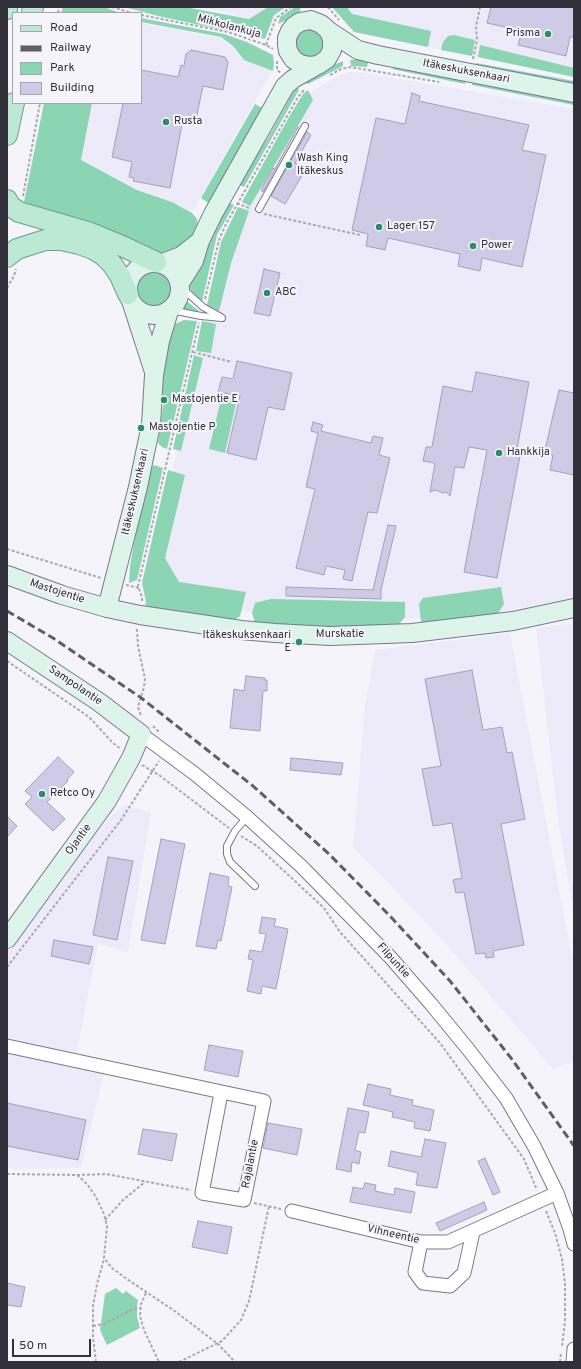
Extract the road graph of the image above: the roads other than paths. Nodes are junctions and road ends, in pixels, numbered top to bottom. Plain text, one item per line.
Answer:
1 (320, 7) edge
2 (303, 15) edge
3 (332, 27) junction
4 (358, 50) junction
5 (288, 52) junction
6 (324, 66) junction
7 (285, 86) junction
8 (574, 93) edge
9 (14, 104) edge
10 (305, 126) dead end
11 (7, 136) edge
12 (7, 200) edge
13 (259, 211) road end
14 (200, 240) junction
15 (7, 257) edge
16 (160, 263) junction
17 (180, 285) junction
18 (130, 299) junction
19 (170, 310) junction
20 (154, 375) junction
21 (7, 575) edge
22 (107, 608) junction
23 (574, 608) edge
24 (7, 641) edge
25 (143, 724) junction
26 (247, 817) junction
27 (255, 886) dead end
28 (7, 939) edge
29 (7, 1046) edge
30 (221, 1093) junction
31 (557, 1193) junction
32 (292, 1212) road end
33 (473, 1232) junction
34 (421, 1242) junction
35 (574, 1244) edge
36 (574, 1349) edge
37 (573, 1362) edge

1 - 3 street
2 - 3 street
2 - 5 street
3 - 4 street, Itäkeskuksenkaari
3 - 6 street
4 - 6 street, Itäkeskuksenkaari
4 - 8 street, Itäkeskuksenkaari
5 - 6 street
5 - 7 street, Itäkeskuksenkaari
6 - 7 street, Itäkeskuksenkaari
7 - 14 street, Itäkeskuksenkaari
9 - 11 main road
10 - 13 lane
12 - 16 main road
14 - 16 street, Itäkeskuksenkaari
14 - 17 street, Itäkeskuksenkaari
15 - 18 main road
16 - 17 street
16 - 18 street
17 - 19 street
17 - 19 lane
18 - 19 street
18 - 20 street, Itäkeskuksenkaari
19 - 20 street, Itäkeskuksenkaari
20 - 22 street, Itäkeskuksenkaari
21 - 22 street, Mastojentie
22 - 23 street, Murskatie
24 - 25 street, Sampolantie
25 - 26 street, Filpuntie
25 - 28 street, Ojantie
26 - 27 lane
26 - 31 street, Filpuntie
29 - 30 street, Rajalantie
30 - 30 street, Rajalantie
31 - 33 street, Vihneentie
31 - 35 street, Filpuntie
32 - 34 street, Vihneentie
33 - 34 street, Vihneentie
33 - 34 street
36 - 37 street

